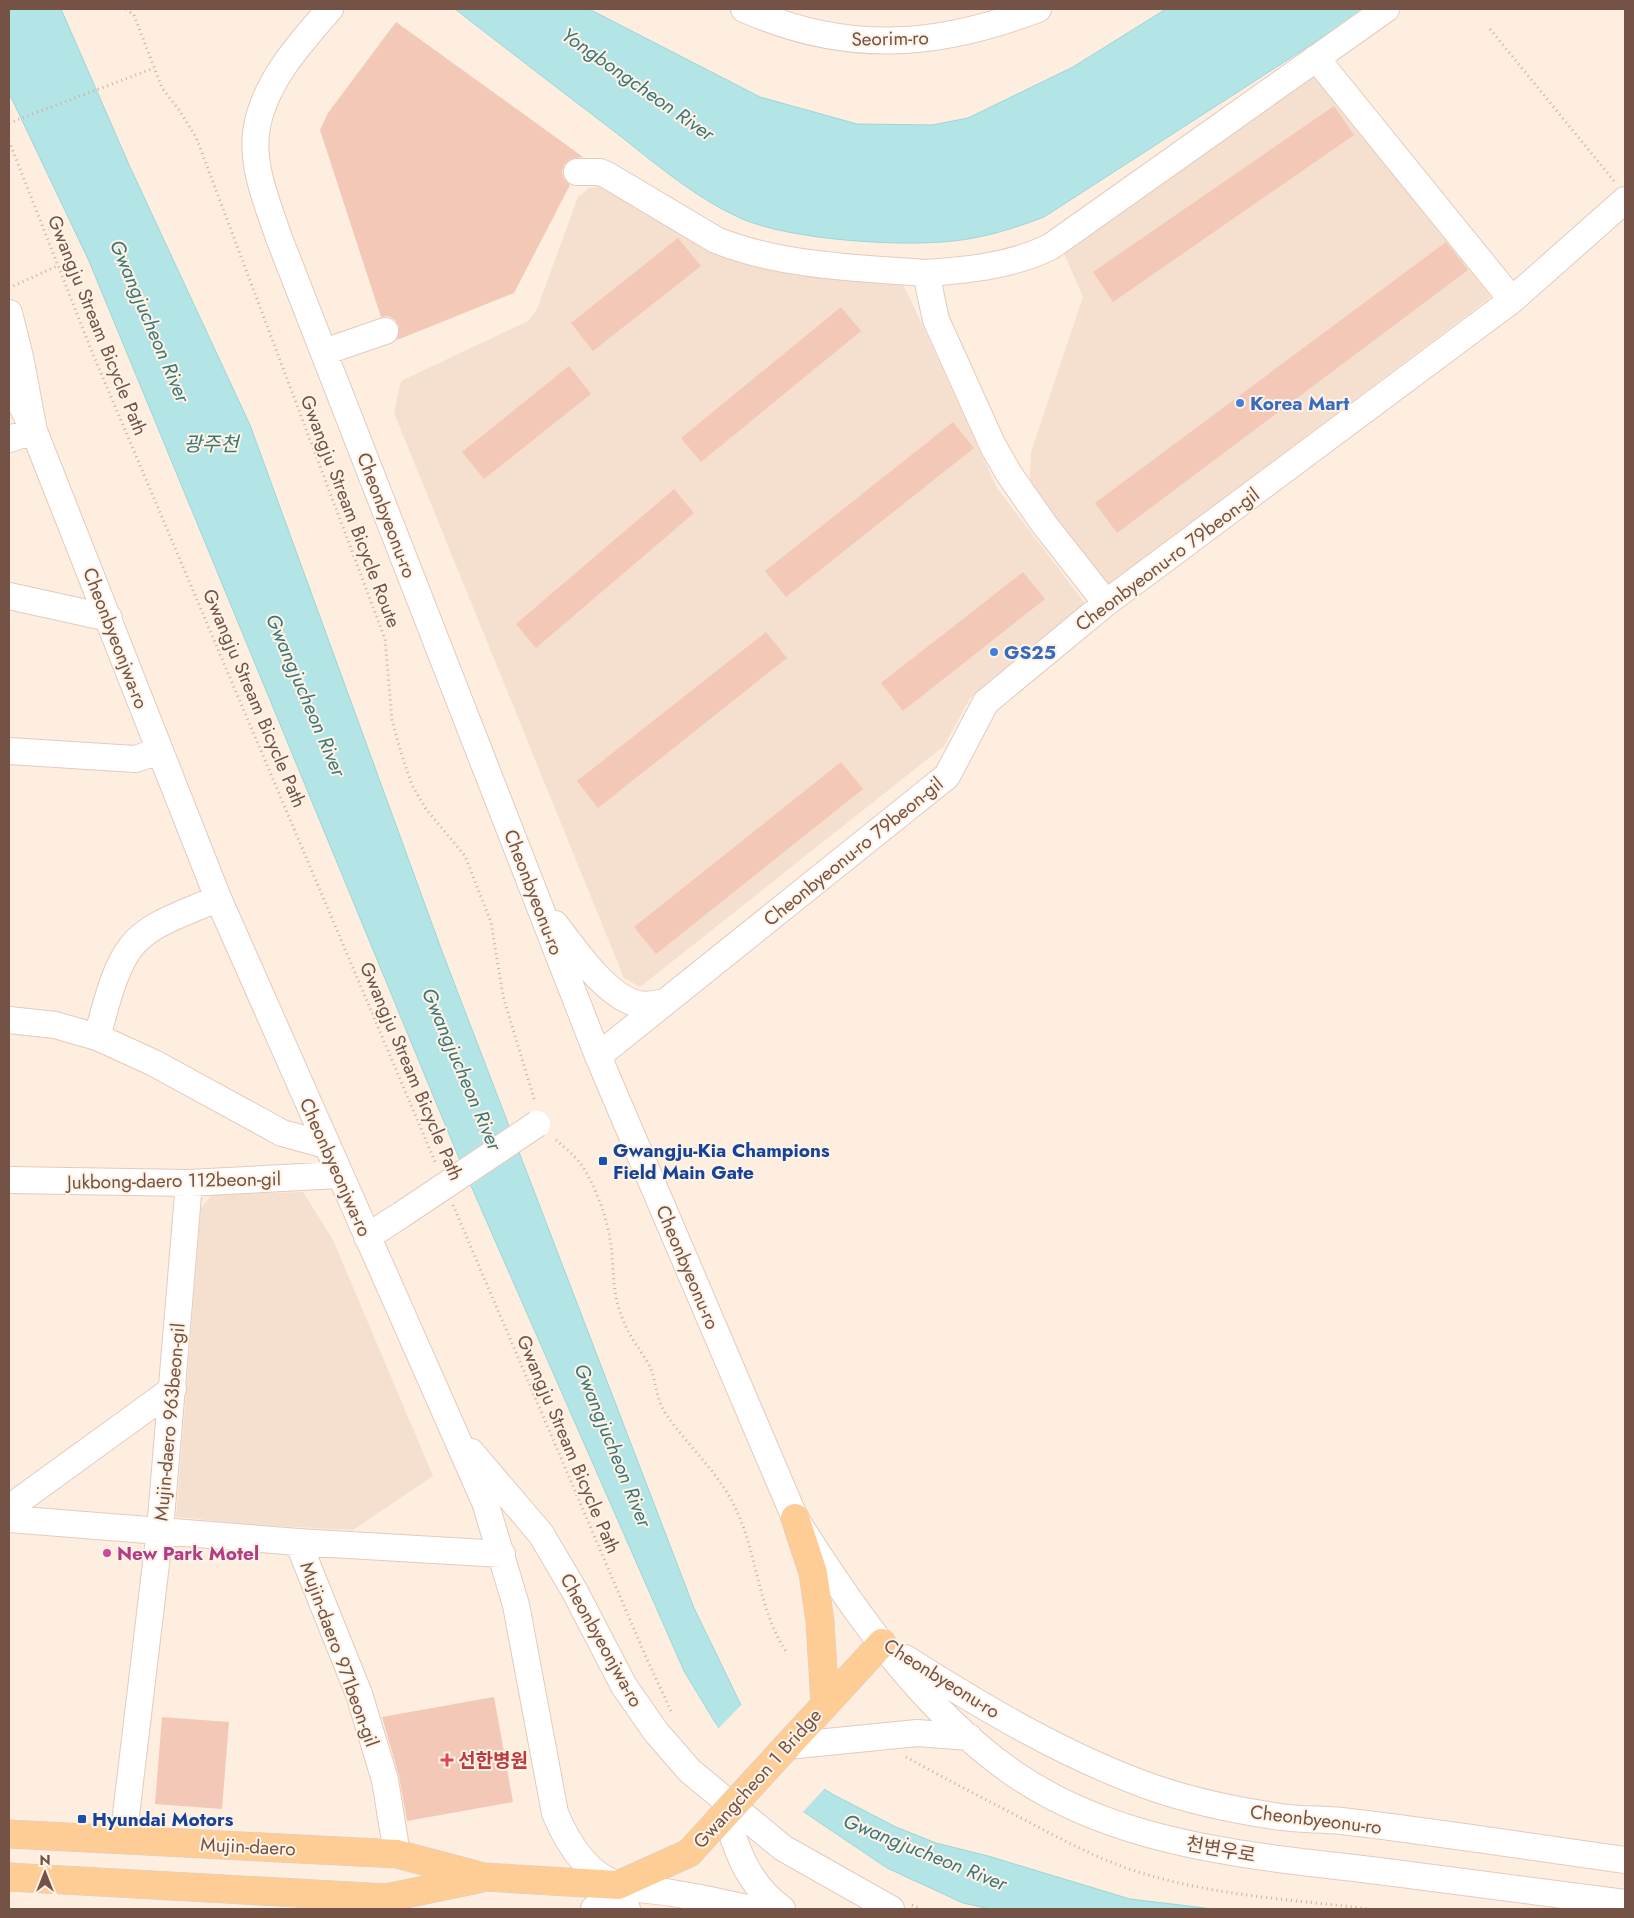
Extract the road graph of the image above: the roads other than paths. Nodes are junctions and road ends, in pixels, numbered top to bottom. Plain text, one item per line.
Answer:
1 (330, 9) edge
2 (744, 9) edge
3 (1038, 9) edge
4 (1386, 9) edge
5 (1316, 58) junction
6 (577, 172) dead end
7 (1622, 194) edge
8 (926, 273) junction
9 (1512, 300) junction
10 (9, 313) edge
11 (385, 331) dead end
12 (324, 352) junction
13 (9, 380) edge
14 (34, 431) junction
15 (9, 439) edge
16 (9, 596) edge
17 (1106, 603) junction
18 (109, 618) junction
19 (9, 751) edge
20 (160, 751) junction
21 (218, 898) junction
22 (540, 906) junction
23 (664, 1002) junction
24 (9, 1020) edge
25 (98, 1037) junction
26 (598, 1056) junction
27 (544, 1124) road end
28 (326, 1145) junction
29 (339, 1176) junction
30 (9, 1180) edge
31 (189, 1183) junction
32 (367, 1237) junction
33 (173, 1390) junction
34 (455, 1435) junction
35 (9, 1508) edge
36 (795, 1518) junction
37 (9, 1519) edge
38 (160, 1530) junction
39 (298, 1542) junction
40 (502, 1554) junction
41 (882, 1643) junction
42 (824, 1703) junction
43 (969, 1737) junction
44 (787, 1746) junction
45 (725, 1813) junction
46 (9, 1834) edge
47 (124, 1840) junction
48 (689, 1853) joint
49 (397, 1854) junction
50 (1625, 1860) edge
51 (9, 1877) edge
52 (484, 1877) junction
53 (623, 1897) edge
54 (1625, 1903) edge
55 (899, 1906) edge
56 (594, 1909) edge
57 (751, 1909) edge
58 (782, 1909) edge

1 - 12 street, Cheonbyeonu-ro
2 - 3 street, Seorim-ro
4 - 5 street
5 - 8 street
5 - 9 street
6 - 8 street
7 - 9 street, Cheonbyeonu-ro 79beon-gil
8 - 17 street
9 - 17 street, Cheonbyeonu-ro 79beon-gil
10 - 14 street
11 - 12 street
12 - 22 street, Cheonbyeonu-ro
13 - 14 street, Cheonbyeonjwa-ro
14 - 15 street
14 - 18 street, Cheonbyeonjwa-ro
16 - 18 street
17 - 23 street, Cheonbyeonu-ro 79beon-gil
18 - 20 street, Cheonbyeonjwa-ro
19 - 20 street
20 - 21 street, Cheonbyeonjwa-ro
21 - 25 street
21 - 28 street, Cheonbyeonjwa-ro
22 - 23 street
22 - 26 street, Cheonbyeonu-ro
23 - 26 street, Cheonbyeonu-ro 79beon-gil
24 - 25 street
25 - 28 street
26 - 36 street, Cheonbyeonu-ro
27 - 32 street, bridge
28 - 29 street, Cheonbyeonjwa-ro
29 - 31 street, Jukbong-daero 112beon-gil
29 - 32 street, Cheonbyeonjwa-ro
30 - 31 street, Jukbong-daero 112beon-gil
31 - 33 street, Mujin-daero 963beon-gil
32 - 34 street, Cheonbyeonjwa-ro
33 - 35 street
33 - 38 street, Mujin-daero 963beon-gil
34 - 40 street, Cheonbyeonjwa-ro
34 - 55 street, Cheonbyeonjwa-ro
36 - 41 street, Cheonbyeonu-ro
36 - 42 main road
37 - 38 street
38 - 39 street
38 - 47 street, Mujin-daero 963beon-gil
39 - 40 street
39 - 49 street, Mujin-daero 971beon-gil
40 - 53 street, Cheonbyeonjwa-ro
41 - 42 main road
41 - 43 street, 천변우로
41 - 50 street, Cheonbyeonu-ro
42 - 44 main road, Gwangcheon 1 Bridge
43 - 44 street
43 - 54 street, 천변우로
44 - 45 main road, Gwangcheon 1 Bridge, bridge
45 - 48 main road, Gwangcheon 1 Bridge, bridge
45 - 58 street
46 - 47 main road, Mujin-daero
47 - 49 main road, Mujin-daero
48 - 53 main road, Mujin-daero
49 - 52 main road, Mujin-daero
51 - 52 main road, Mujin-daero
52 - 53 main road, Mujin-daero
53 - 56 street
53 - 57 street, Cheonbyeonjwa-ro

